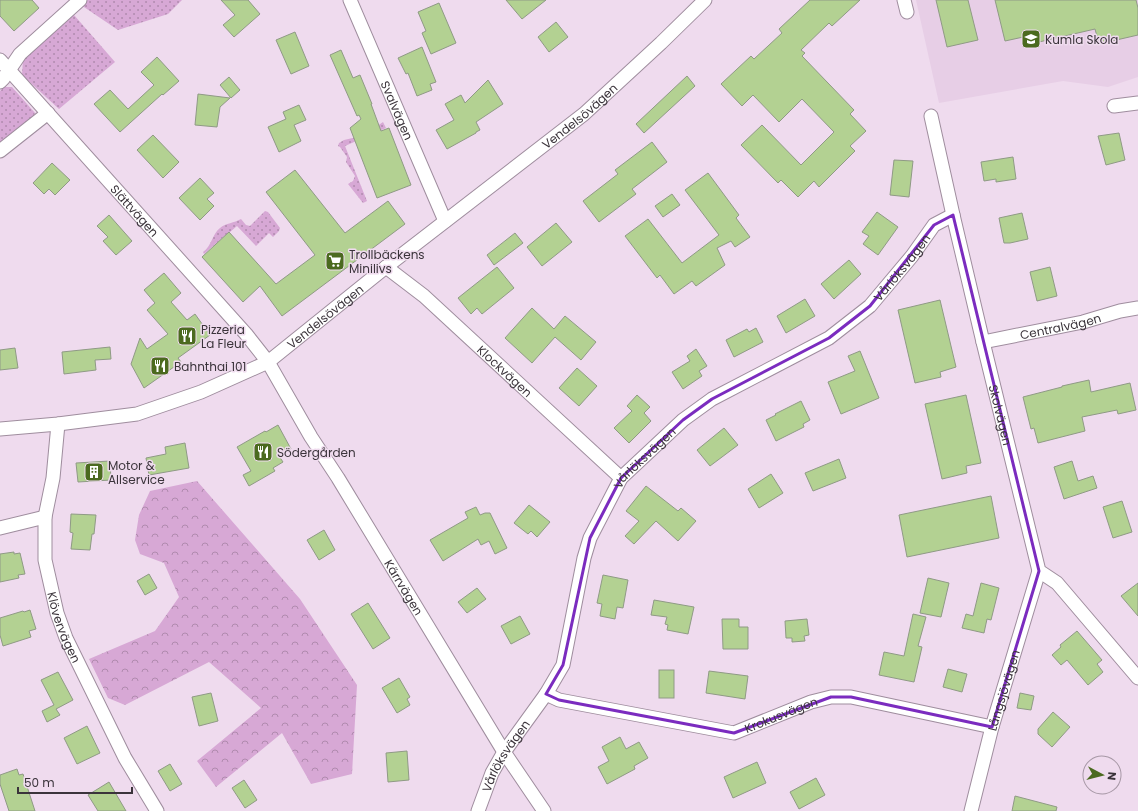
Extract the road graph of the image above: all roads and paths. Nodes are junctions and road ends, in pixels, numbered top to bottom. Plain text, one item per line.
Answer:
1 (80, 0) edge
2 (350, 0) edge
3 (705, 0) edge
4 (5, 65) edge
5 (0, 82) edge
6 (1138, 103) edge
7 (1114, 106) dead end
8 (48, 113) junction
9 (931, 116) dead end
10 (0, 151) edge
11 (953, 215) junction
12 (445, 221) junction
13 (386, 267) junction
14 (1138, 308) edge
15 (983, 342) junction
16 (268, 362) junction
17 (58, 424) junction
18 (0, 429) edge
19 (621, 478) junction
20 (45, 517) junction
21 (0, 528) edge
22 (1039, 571) junction
23 (1138, 678) edge
24 (546, 694) junction
25 (992, 727) junction
26 (504, 752) junction
27 (157, 811) edge
28 (478, 811) edge
29 (544, 811) edge
30 (971, 811) edge

1 - 4 street
2 - 12 street, Svalvägen
3 - 12 street, Vendelsövägen
4 - 5 street
4 - 8 street, Slättvägen
6 - 7 street
8 - 10 street
8 - 16 street, Slättvägen
9 - 11 street, Skolvägen
11 - 15 street, Skolvägen
11 - 19 street, Vårlöksvägen
12 - 13 street, Vendelsövägen
13 - 16 street, Vendelsövägen
13 - 19 street, Klockvägen
14 - 15 street, Centralvägen
15 - 22 street, Skolvägen
16 - 17 street, Vendelsövägen
16 - 26 street, Kärrvägen
17 - 18 street, Vendelsövägen
17 - 20 street, Klövervägen
19 - 24 street, Vårlöksvägen
20 - 21 street
20 - 27 street, Klövervägen
22 - 23 street
22 - 25 street, Långsjövägen
24 - 25 street, Krokusvägen
24 - 26 street, Vårlöksvägen
25 - 30 street, Långsjövägen
26 - 28 street, Vårlöksvägen
26 - 29 street, Kärrvägen

